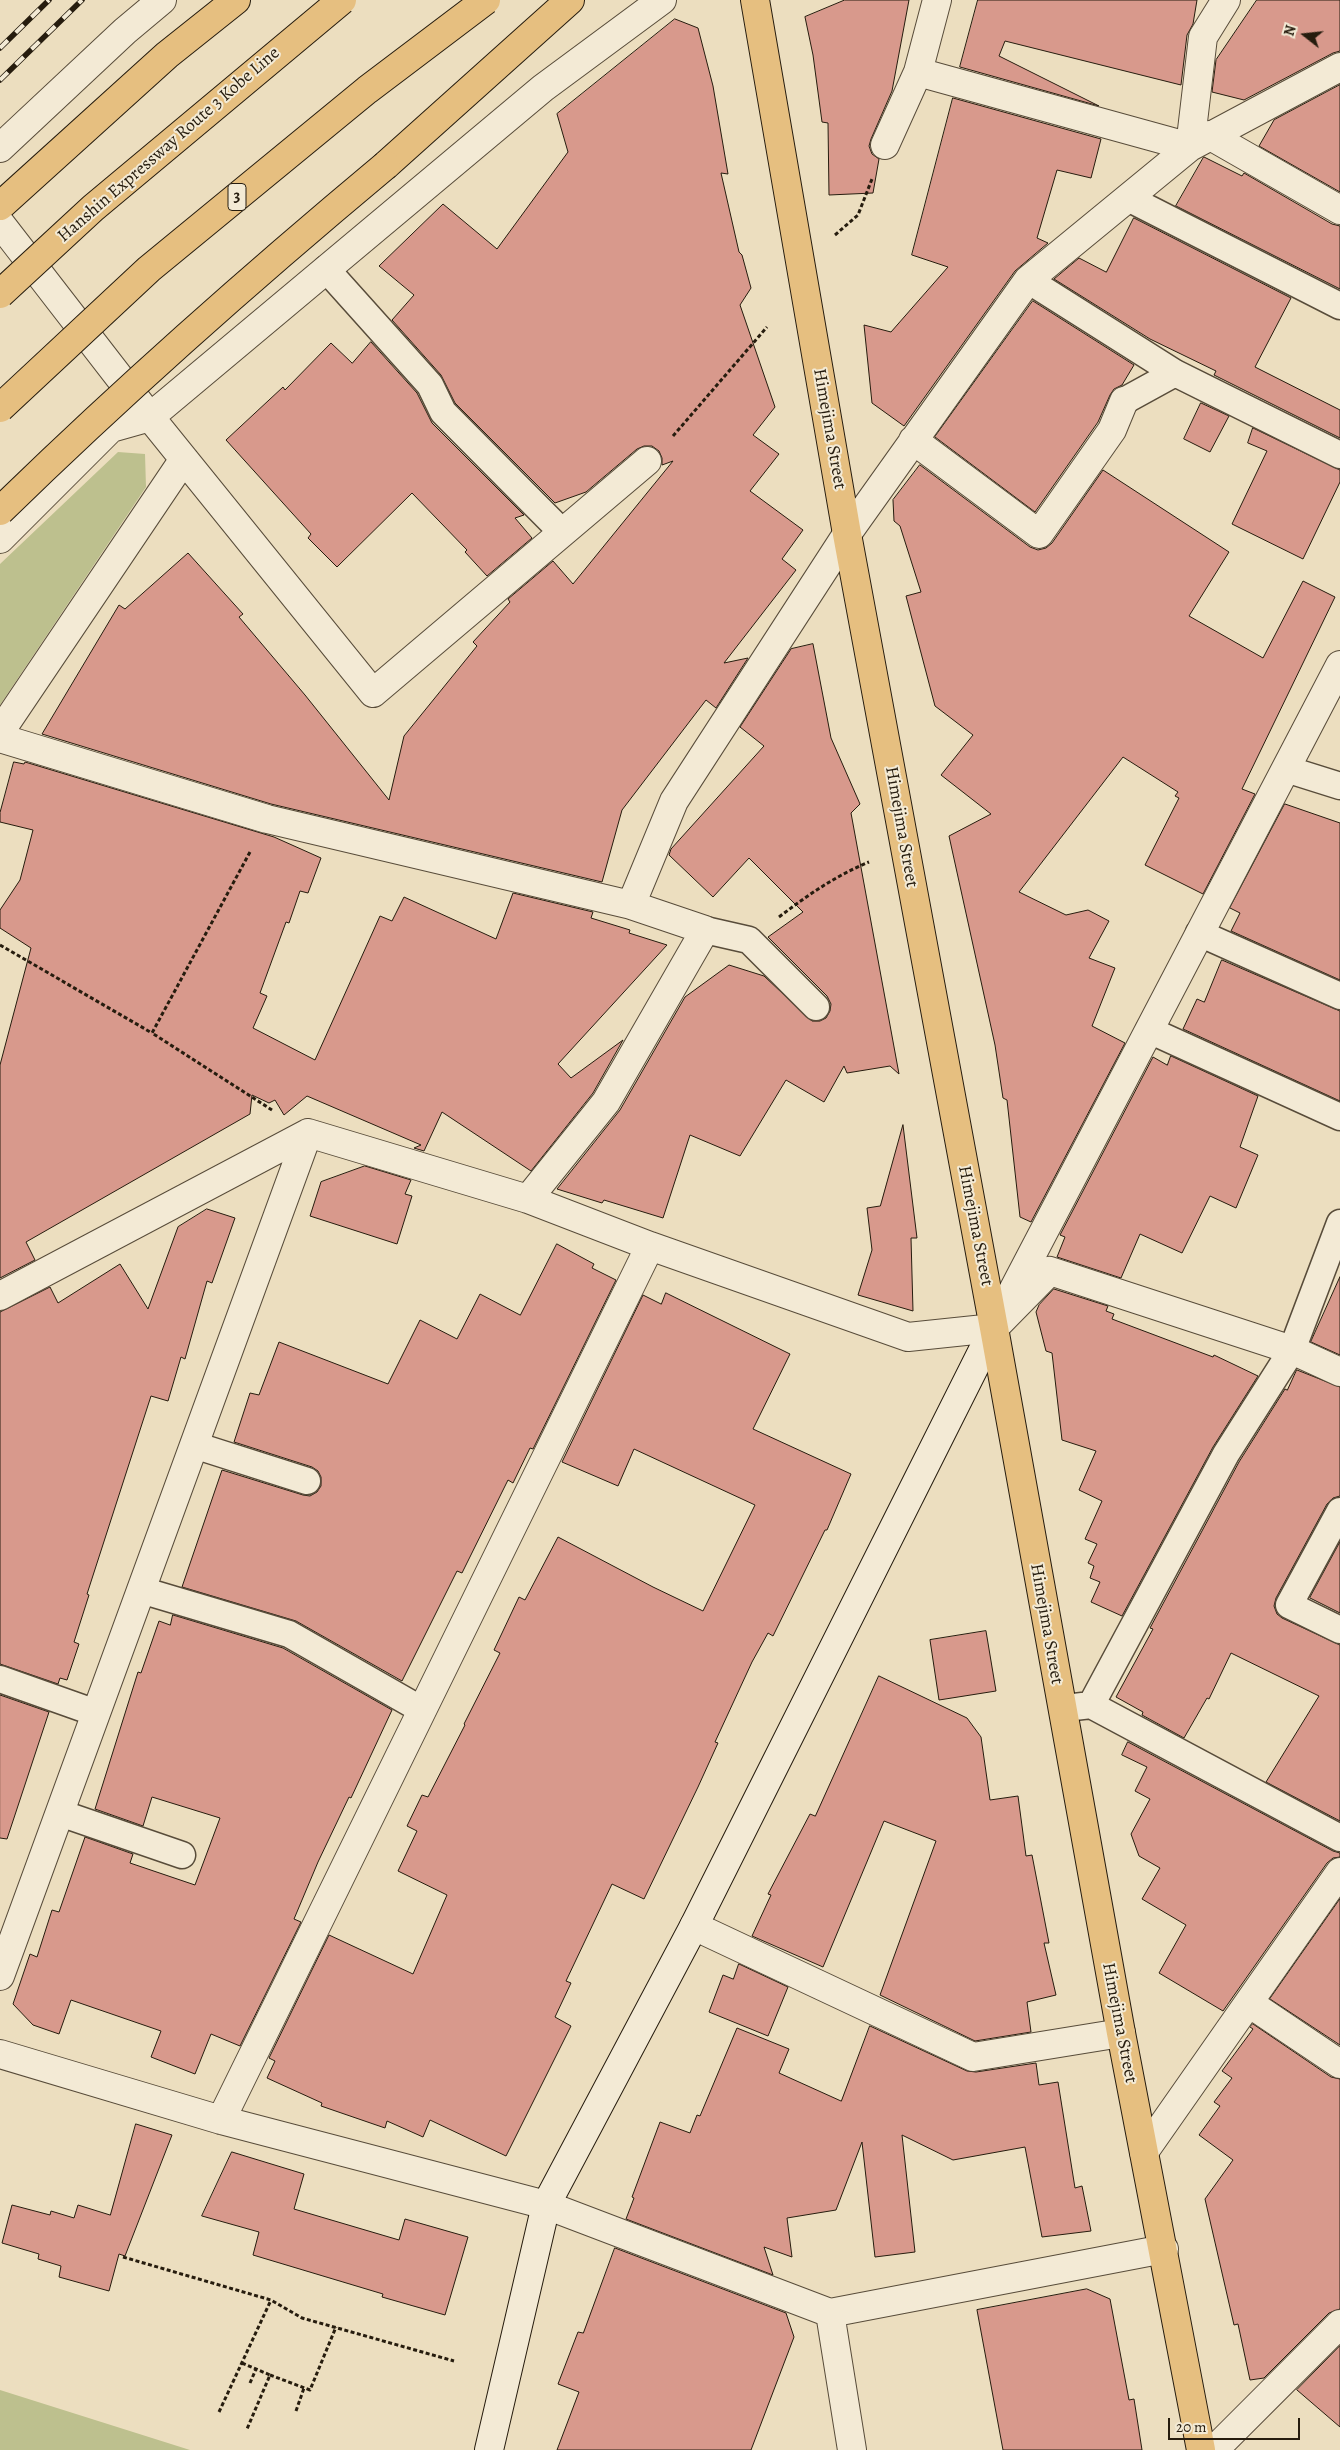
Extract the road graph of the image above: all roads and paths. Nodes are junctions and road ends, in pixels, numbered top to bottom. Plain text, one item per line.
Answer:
1 (162, 0) edge
2 (236, 0) edge
3 (342, 0) edge
4 (486, 0) edge
5 (570, 0) edge
6 (662, 0) edge
7 (755, 0) edge
8 (937, 0) edge
9 (1226, 0) edge
10 (1340, 67) edge
11 (918, 72) junction
12 (1199, 141) junction
13 (885, 146) joint
14 (0, 148) edge
15 (1128, 198) junction
16 (0, 206) edge
17 (1340, 210) edge
18 (0, 223) edge
19 (835, 235) dead end
20 (326, 269) junction
21 (1028, 280) junction
22 (0, 294) edge
23 (1340, 306) edge
24 (767, 328) dead end
25 (1174, 373) junction
26 (1124, 401) joint
27 (0, 408) edge
28 (150, 417) junction
29 (913, 440) junction
30 (1340, 456) edge
31 (184, 459) junction
32 (647, 462) joint
33 (0, 510) edge
34 (562, 532) junction
35 (846, 534) junction
36 (0, 539) edge
37 (1340, 665) edge
38 (0, 732) edge
39 (0, 738) edge
40 (1286, 769) junction
41 (1340, 786) edge
42 (268, 819) junction
43 (872, 860) dead end
44 (631, 905) junction
45 (705, 930) junction
46 (1200, 933) junction
47 (749, 940) junction
48 (0, 946) edge
49 (1340, 996) edge
50 (816, 1007) dead end
51 (1149, 1030) junction
52 (152, 1034) junction
53 (1340, 1117) edge
54 (308, 1133) junction
55 (528, 1200) junction
56 (1340, 1223) edge
57 (650, 1246) junction
58 (0, 1296) edge
59 (994, 1328) junction
60 (1292, 1350) junction
61 (1340, 1372) edge
62 (194, 1445) junction
63 (307, 1480) dead end
64 (1340, 1510) edge
65 (141, 1590) junction
66 (1340, 1630) edge
67 (0, 1679) edge
68 (1091, 1705) junction
69 (1061, 1708) junction
70 (422, 1710) junction
71 (96, 1713) junction
72 (60, 1813) junction
73 (1340, 1838) edge
74 (182, 1855) dead end
75 (1340, 1872) edge
76 (694, 1926) junction
77 (0, 1976) edge
78 (1250, 2003) junction
79 (1121, 2033) junction
80 (0, 2054) edge
81 (1340, 2064) edge
82 (221, 2120) junction
83 (1144, 2152) junction
84 (546, 2205) junction
85 (1164, 2249) junction
86 (122, 2257) dead end
87 (271, 2300) junction
88 (830, 2313) junction
89 (1340, 2324) edge
90 (336, 2327) junction
91 (454, 2360) dead end
92 (242, 2363) junction
93 (256, 2369) junction
94 (270, 2374) junction
95 (250, 2383) dead end
96 (304, 2388) junction
97 (296, 2411) dead end
98 (219, 2412) dead end
99 (246, 2429) dead end
100 (489, 2450) edge
101 (852, 2450) edge
102 (1201, 2450) edge
103 (1214, 2450) edge

1 - 14 street
2 - 16 main road
3 - 22 main road, Hanshin Expressway Route 3 Kobe Line, bridge
4 - 27 main road, 3, bridge
5 - 33 main road, bridge
6 - 20 street
7 - 35 main road, Himejima Street
8 - 11 street
9 - 12 street
10 - 12 street
11 - 12 street
11 - 13 street
12 - 15 street
12 - 17 street
13 - 19 path
15 - 21 street
15 - 23 lane
18 - 28 street
20 - 28 street
20 - 34 lane
21 - 25 lane
21 - 29 street
24 - 32 path
25 - 26 lane
25 - 30 lane
26 - 29 street
28 - 31 street
28 - 36 street
29 - 35 street
31 - 34 street
31 - 38 street
32 - 34 street
35 - 44 street
35 - 59 main road, Himejima Street
37 - 40 street
39 - 42 street
40 - 41 lane
40 - 46 street
42 - 44 street
42 - 52 path
43 - 47 path
44 - 45 street
45 - 47 lane
45 - 55 street
46 - 49 lane
46 - 51 street
47 - 50 lane
48 - 52 path
51 - 53 lane
51 - 59 street
52 - 54 path
54 - 55 street
54 - 58 street
54 - 62 street
55 - 57 street
56 - 60 lane
57 - 59 street
57 - 70 street
59 - 60 street
59 - 69 main road, Himejima Street
59 - 76 street
60 - 61 street
60 - 68 lane
62 - 63 lane
62 - 65 street
64 - 66 lane
65 - 70 lane
65 - 71 street
67 - 71 lane
68 - 69 lane
68 - 73 lane
69 - 79 main road, Himejima Street
70 - 82 street
71 - 72 street
72 - 74 lane
72 - 77 street
75 - 78 street
76 - 79 street
76 - 84 street
78 - 81 street
78 - 83 street
79 - 83 main road, Himejima Street
80 - 82 street
82 - 84 street
83 - 85 main road, Himejima Street
84 - 88 street
84 - 100 street
85 - 88 street
85 - 102 main road, Himejima Street
86 - 87 path
87 - 90 path
87 - 92 path
88 - 101 street
89 - 103 street
90 - 91 path
90 - 96 path
92 - 93 path
92 - 98 path
93 - 94 path
93 - 95 path
94 - 96 path
94 - 99 path
96 - 97 path

